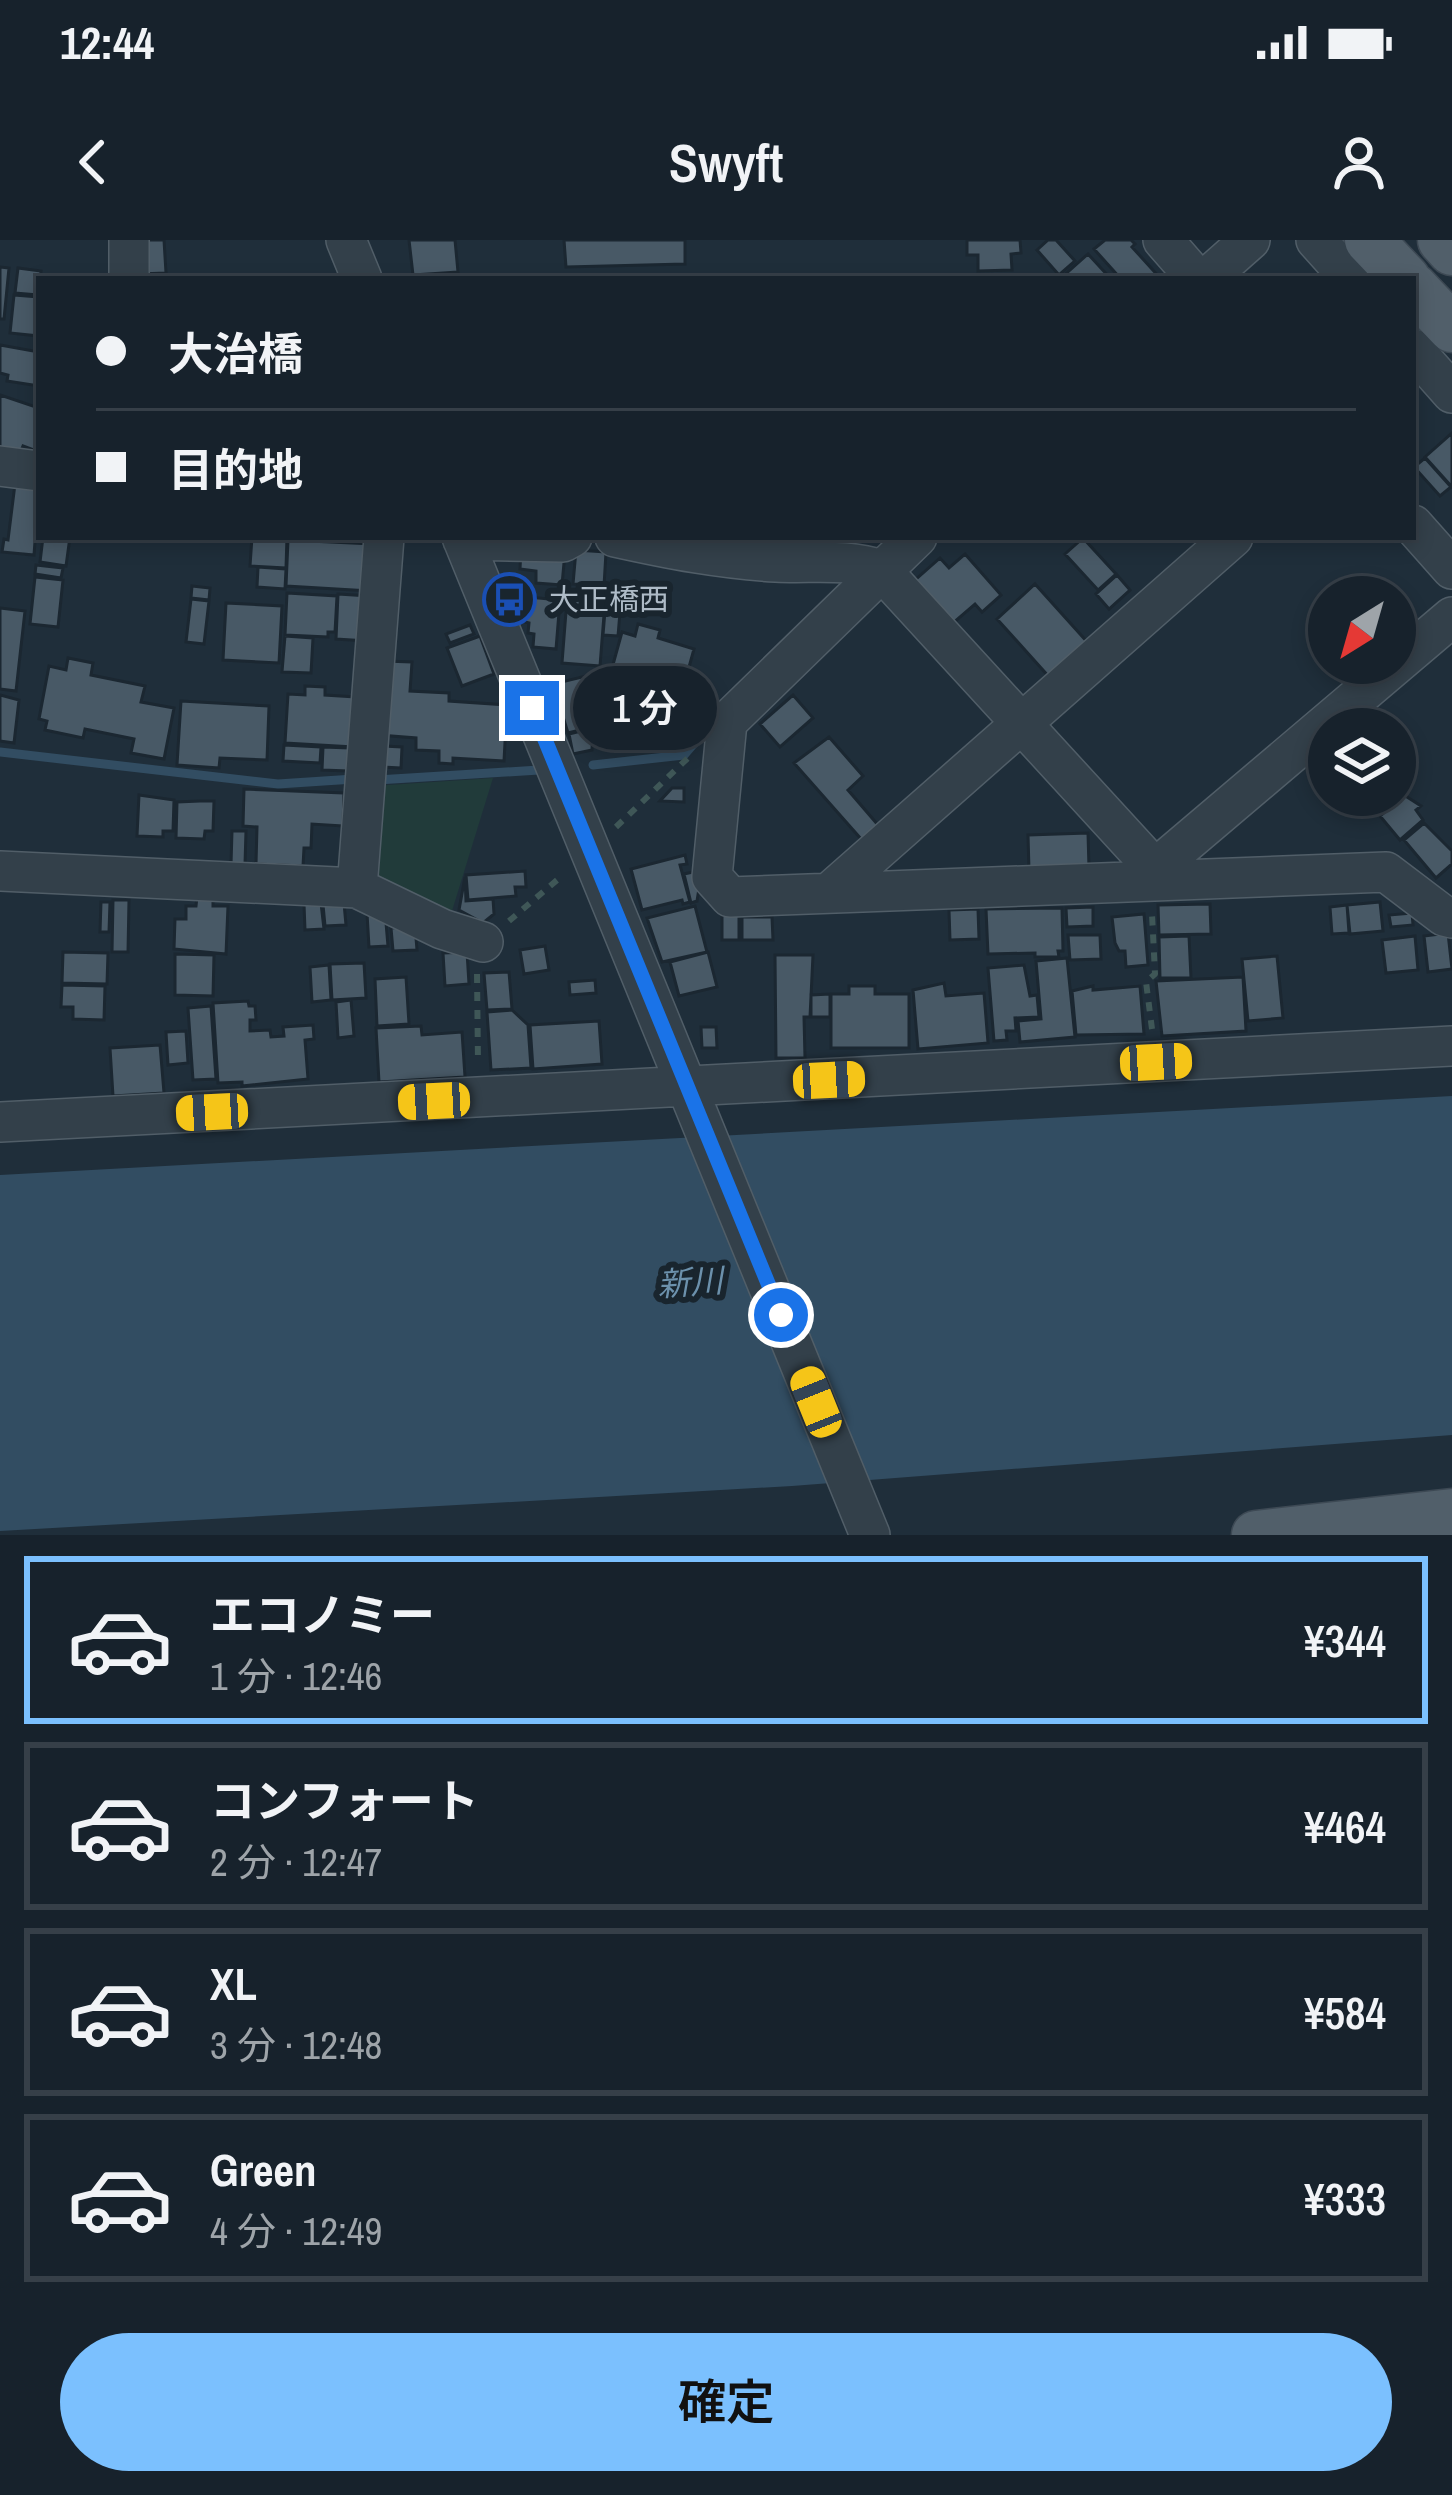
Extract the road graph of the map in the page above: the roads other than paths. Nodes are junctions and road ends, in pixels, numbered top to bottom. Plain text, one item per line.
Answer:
1 (129, 240) edge
2 (346, 240) edge
3 (1162, 240) edge
4 (1250, 240) edge
5 (1316, 240) edge
6 (1369, 240) edge
7 (1442, 240) edge
8 (1452, 251) edge
9 (129, 276) edge
10 (361, 276) edge
11 (1194, 276) edge
12 (1209, 276) edge
13 (1348, 276) edge
14 (1403, 276) edge
15 (1416, 299) edge
16 (1431, 362) edge
17 (0, 466) edge
18 (36, 471) edge
19 (1416, 528) edge
20 (385, 540) edge
21 (464, 540) edge
22 (513, 540) edge
23 (567, 540) edge
24 (629, 540) edge
25 (914, 540) edge
26 (1230, 540) edge
27 (1452, 569) edge
28 (881, 570) junction
29 (1452, 617) edge
30 (1022, 725) junction
31 (0, 871) edge
32 (1153, 877) junction
33 (357, 888) junction
34 (829, 893) junction
35 (1452, 918) edge
36 (483, 942) dead end
37 (1452, 1046) edge
38 (691, 1093) junction
39 (0, 1122) edge
40 (1451, 1519) edge
41 (870, 1533) edge
42 (1256, 1535) edge

1 - 9 street
2 - 10 street
3 - 11 street
4 - 12 street
5 - 13 street
6 - 14 main road
7 - 8 main road
15 - 16 main road
17 - 18 street
19 - 27 street
20 - 33 street
21 - 38 street
22 - 23 street
24 - 28 street
25 - 28 street
26 - 30 street
28 - 30 street
28 - 34 street
29 - 32 street
30 - 32 street
30 - 34 street
31 - 33 street
32 - 34 street
32 - 35 street
33 - 36 street
37 - 38 street
38 - 39 street
38 - 41 street
40 - 42 main road

